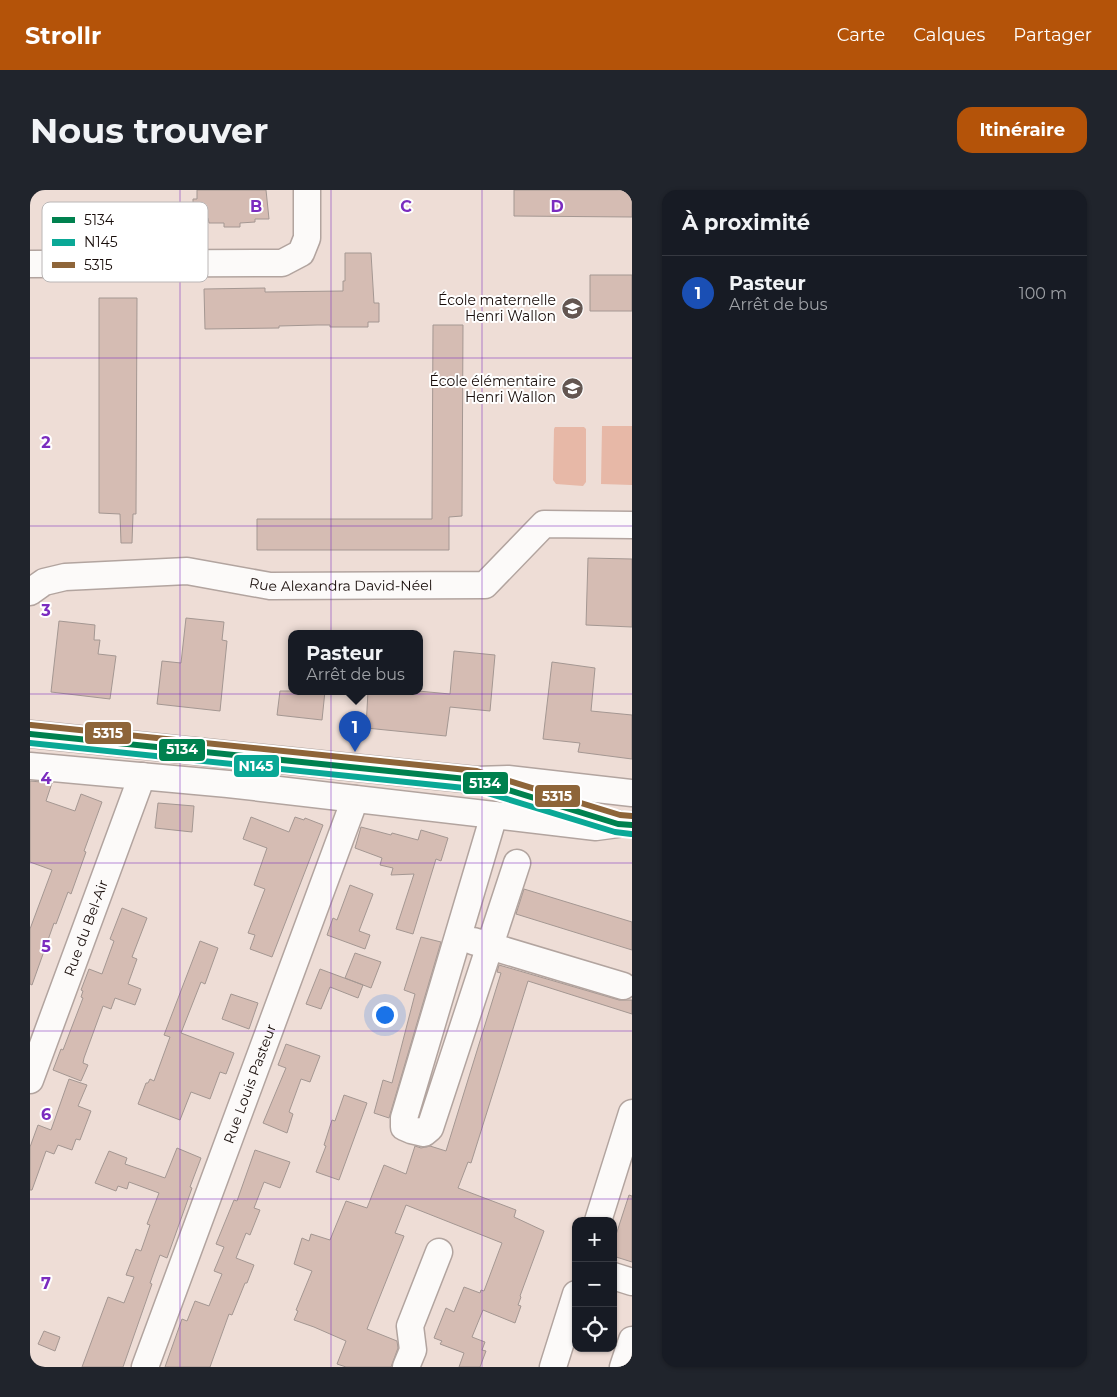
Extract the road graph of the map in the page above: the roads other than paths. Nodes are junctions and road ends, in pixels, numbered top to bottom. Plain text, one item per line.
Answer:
1 (307, 190) edge
2 (208, 263) edge
3 (632, 525) edge
4 (30, 592) edge
5 (30, 734) edge
6 (30, 766) edge
7 (142, 776) junction
8 (476, 780) junction
9 (632, 793) edge
10 (355, 799) junction
11 (494, 815) junction
12 (625, 824) edge
13 (517, 863) dead end
14 (457, 936) junction
15 (490, 945) junction
16 (623, 986) dead end
17 (30, 1080) edge
18 (632, 1113) edge
19 (599, 1217) edge
20 (439, 1252) dead end
21 (617, 1277) edge
22 (632, 1282) edge
23 (572, 1307) edge
24 (632, 1340) edge
25 (145, 1367) edge
26 (406, 1367) edge
27 (554, 1367) edge
28 (623, 1367) edge

1 - 2 street
3 - 4 street, Rue Alexandra David-Néel
5 - 8 street
6 - 7 street
7 - 10 street
7 - 17 street, Rue du Bel-Air
8 - 9 street
8 - 12 street
10 - 11 street
10 - 25 street, Rue Louis Pasteur
11 - 12 street
11 - 14 street
13 - 15 street
14 - 15 street
14 - 15 street
15 - 16 street
18 - 19 street
20 - 26 street
21 - 22 street
23 - 27 street
24 - 28 street

